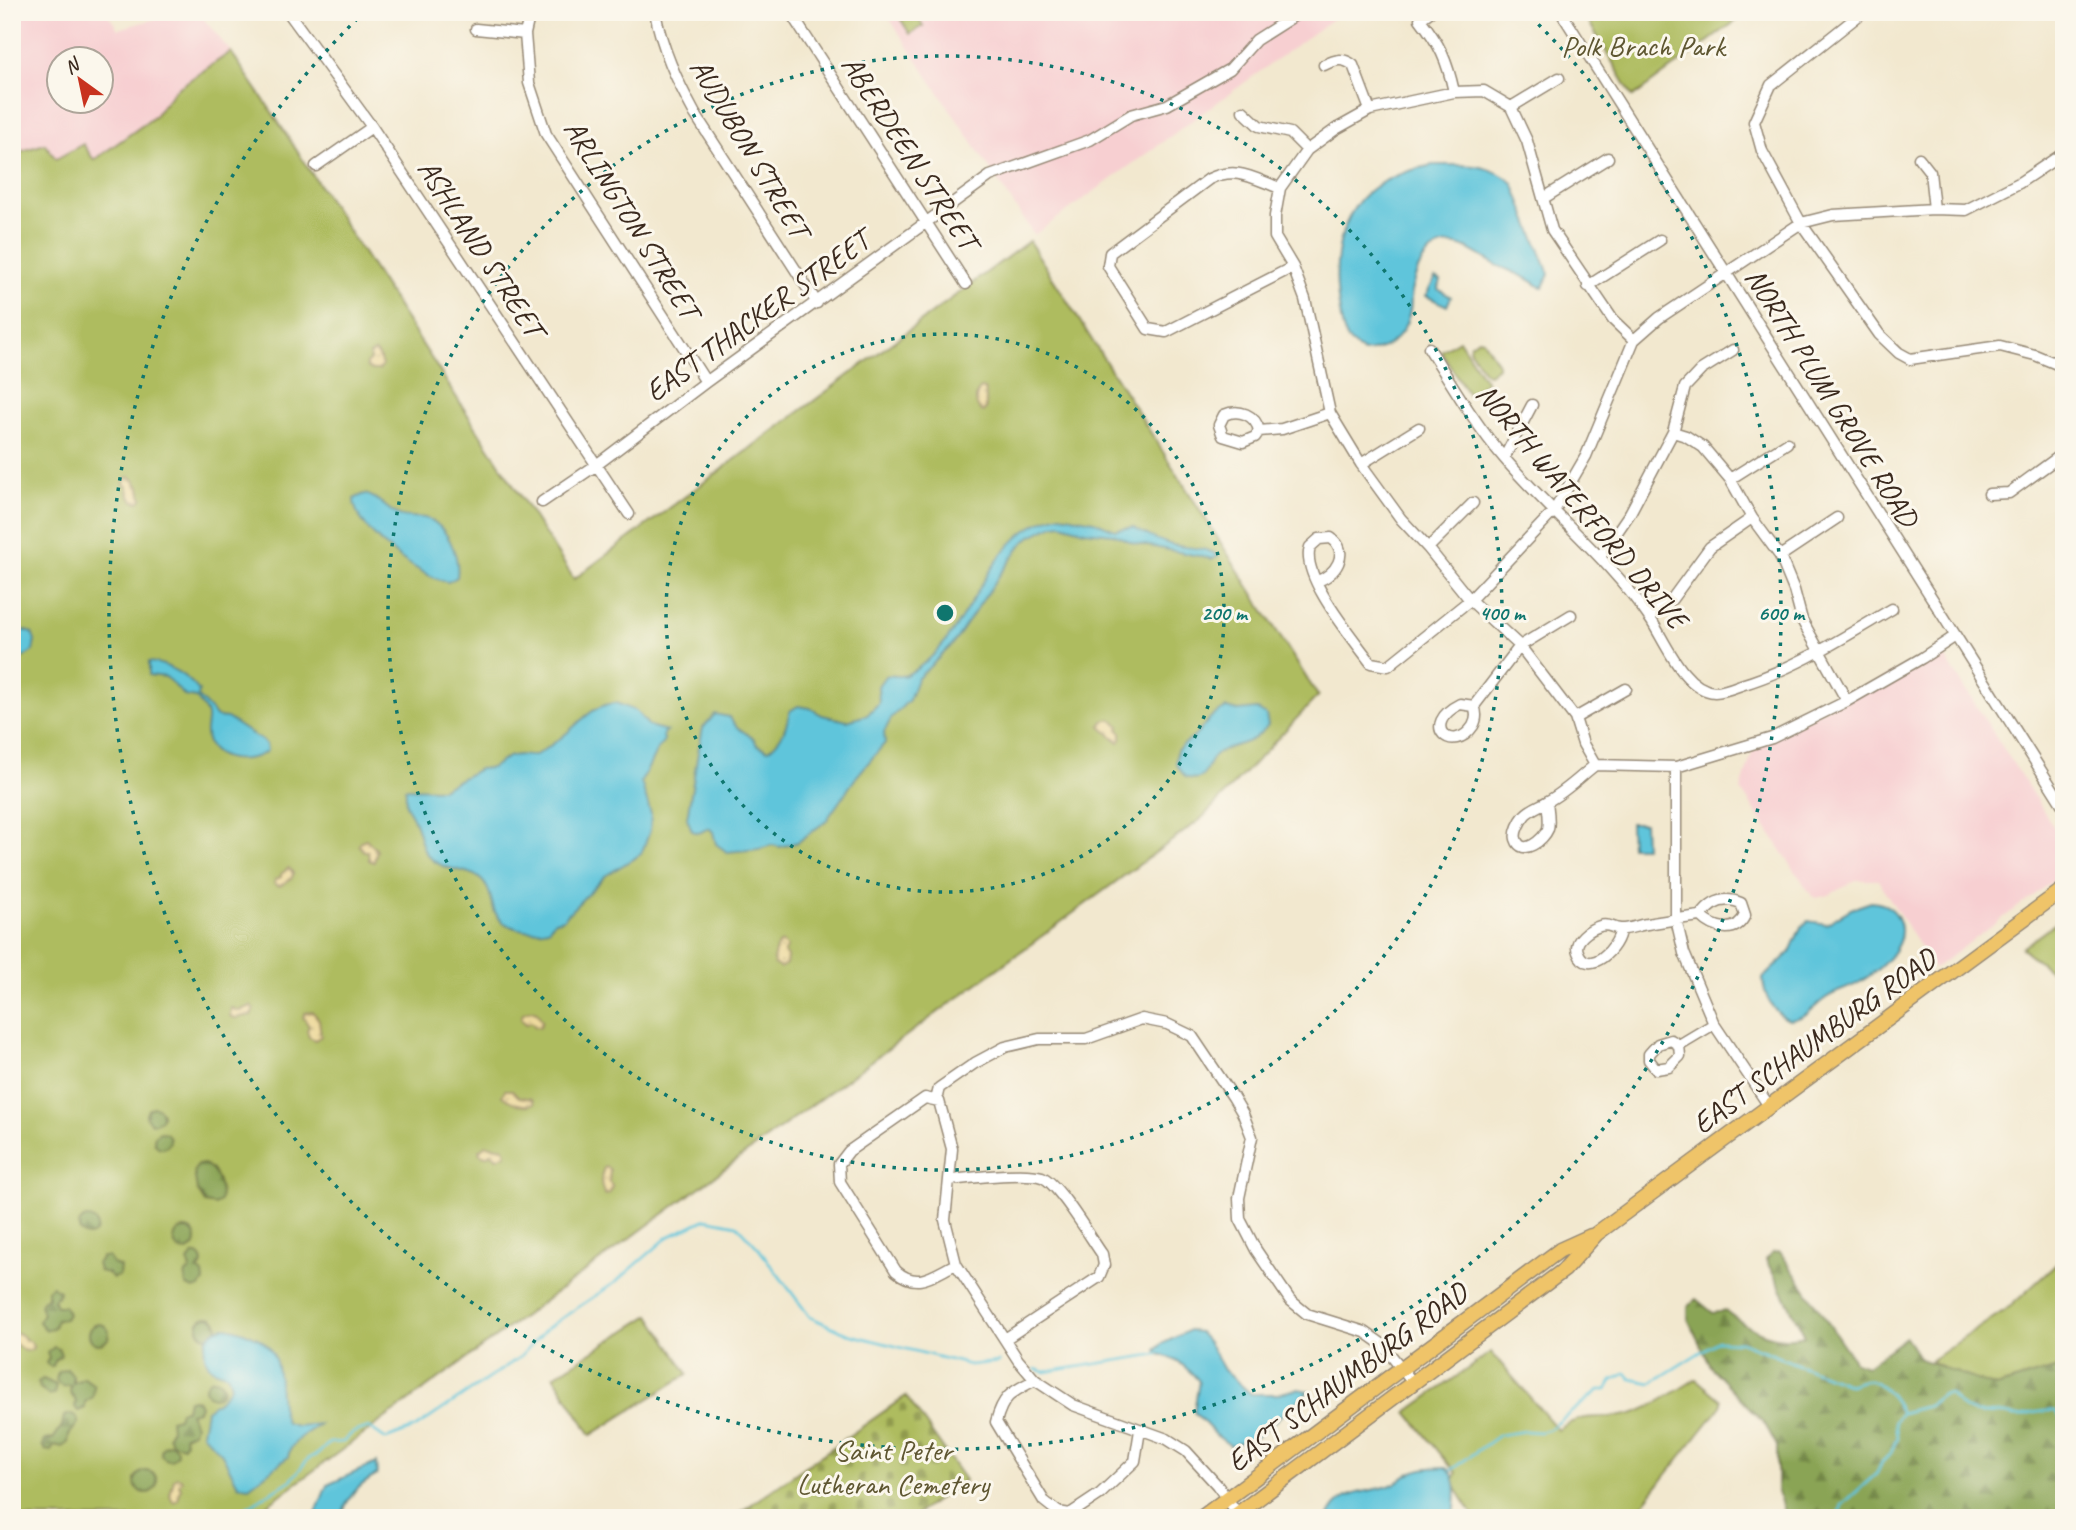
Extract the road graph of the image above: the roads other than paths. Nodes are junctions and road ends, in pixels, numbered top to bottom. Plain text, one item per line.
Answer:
1 (530, 12) edge
2 (655, 12) edge
3 (790, 12) edge
4 (1300, 12) edge
5 (1430, 12) edge
6 (1561, 12) edge
7 (1864, 12) edge
8 (2000, 12) edge
9 (2005, 12) edge
10 (293, 14) edge
11 (476, 29) dead end
12 (525, 34) junction
13 (1324, 65) dead end
14 (1559, 78) dead end
15 (1454, 92) junction
16 (1511, 107) junction
17 (1370, 110) junction
18 (1243, 111) dead end
19 (372, 127) junction
20 (1307, 150) junction
21 (1919, 158) dead end
22 (1608, 159) dead end
23 (2062, 159) edge
24 (316, 166) dead end
25 (1280, 188) junction
26 (1544, 198) junction
27 (1934, 209) junction
28 (926, 222) junction
29 (1801, 223) junction
30 (1660, 240) dead end
31 (1293, 267) junction
32 (1725, 275) junction
33 (966, 284) dead end
34 (1588, 286) junction
35 (817, 303) junction
36 (1634, 340) junction
37 (1429, 348) dead end
38 (1733, 350) dead end
39 (2064, 367) edge
40 (706, 382) junction
41 (1532, 405) dead end
42 (1330, 413) junction
43 (1419, 428) dead end
44 (1259, 431) dead end
45 (1673, 432) junction
46 (1787, 443) dead end
47 (2064, 453) edge
48 (1504, 458) junction
49 (1361, 464) junction
50 (595, 466) junction
51 (1730, 480) junction
52 (1989, 494) dead end
53 (542, 502) dead end
54 (1474, 503) dead end
55 (1554, 511) junction
56 (629, 514) dead end
57 (1752, 518) junction
58 (1837, 518) dead end
59 (1428, 548) junction
60 (1780, 556) junction
61 (1600, 557) junction
62 (1317, 580) dead end
63 (1470, 600) junction
64 (1892, 609) dead end
65 (1571, 615) dead end
66 (1649, 617) junction
67 (1954, 637) junction
68 (1520, 646) junction
69 (1819, 652) junction
70 (1626, 689) dead end
71 (1847, 701) junction
72 (1474, 706) dead end
73 (1575, 718) junction
74 (1595, 765) junction
75 (1676, 767) junction
76 (1547, 802) dead end
77 (2064, 807) edge
78 (2064, 889) edge
79 (1701, 916) dead end
80 (1676, 919) junction
81 (1620, 929) dead end
82 (1714, 1024) junction
83 (1679, 1045) dead end
84 (938, 1100) junction
85 (1769, 1106) junction
86 (950, 1180) junction
87 (1596, 1234) junction
88 (956, 1265) junction
89 (1006, 1339) junction
90 (1402, 1369) junction
91 (1035, 1380) junction
92 (1413, 1382) junction
93 (1140, 1430) junction
94 (1227, 1499) junction
95 (1237, 1516) edge
96 (1201, 1518) edge

1 - 12 street, ARLINGTON STREET
2 - 35 street, AUDUBON STREET
3 - 28 street, ABERDEEN STREET
4 - 28 street, EAST THACKER STREET
5 - 15 street
6 - 32 street, NORTH PLUM GROVE ROAD
7 - 29 street
8 - 9 street
10 - 19 street, ASHLAND STREET
11 - 12 street
12 - 40 street, ARLINGTON STREET
13 - 17 street
14 - 16 street
15 - 16 street
15 - 17 street
16 - 26 street
17 - 20 street
18 - 20 street
19 - 24 street
19 - 50 street, ASHLAND STREET
20 - 25 street
21 - 27 street
22 - 26 street
23 - 27 street
25 - 31 street
25 - 31 street
26 - 34 street
27 - 29 street
28 - 33 street, ABERDEEN STREET
28 - 35 street, EAST THACKER STREET
29 - 32 street
29 - 39 street
30 - 34 street
31 - 42 street
32 - 36 street
32 - 67 street, NORTH PLUM GROVE ROAD
34 - 36 street
35 - 40 street, EAST THACKER STREET
36 - 55 street
37 - 48 street, NORTH WATERFORD DRIVE
38 - 45 street
40 - 50 street, EAST THACKER STREET
41 - 48 street
42 - 44 street
42 - 49 street
43 - 49 street
45 - 51 street
45 - 61 street
46 - 51 street
47 - 52 street
48 - 55 street, NORTH WATERFORD DRIVE
49 - 59 street
50 - 53 street, EAST THACKER STREET
50 - 56 street, ASHLAND STREET
51 - 57 street
54 - 59 street
55 - 61 street, NORTH WATERFORD DRIVE
55 - 63 street
57 - 60 street
57 - 66 street
58 - 60 street
59 - 63 street
60 - 69 street
61 - 66 street, NORTH WATERFORD DRIVE
62 - 63 street
63 - 68 street
64 - 69 street, NORTH WATERFORD DRIVE
65 - 68 street
66 - 69 street, NORTH WATERFORD DRIVE
67 - 71 street
67 - 77 street, NORTH PLUM GROVE ROAD
68 - 72 street
68 - 73 street
69 - 71 street
70 - 73 street
71 - 75 street
73 - 74 street
74 - 75 street
74 - 76 street
75 - 80 street
78 - 85 main road, EAST SCHAUMBURG ROAD
79 - 80 street
80 - 81 street
80 - 82 street
82 - 83 street
82 - 85 street
84 - 86 street
84 - 88 street
84 - 90 street
85 - 87 main road, EAST SCHAUMBURG ROAD
86 - 88 street
86 - 89 street
87 - 90 main road, EAST SCHAUMBURG ROAD
87 - 92 main road, EAST SCHAUMBURG ROAD
88 - 89 street
89 - 91 street
90 - 92 street
90 - 94 main road, EAST SCHAUMBURG ROAD
91 - 93 street
91 - 93 street
92 - 95 main road, EAST SCHAUMBURG ROAD
93 - 94 street
94 - 95 street
94 - 96 main road, EAST SCHAUMBURG ROAD

